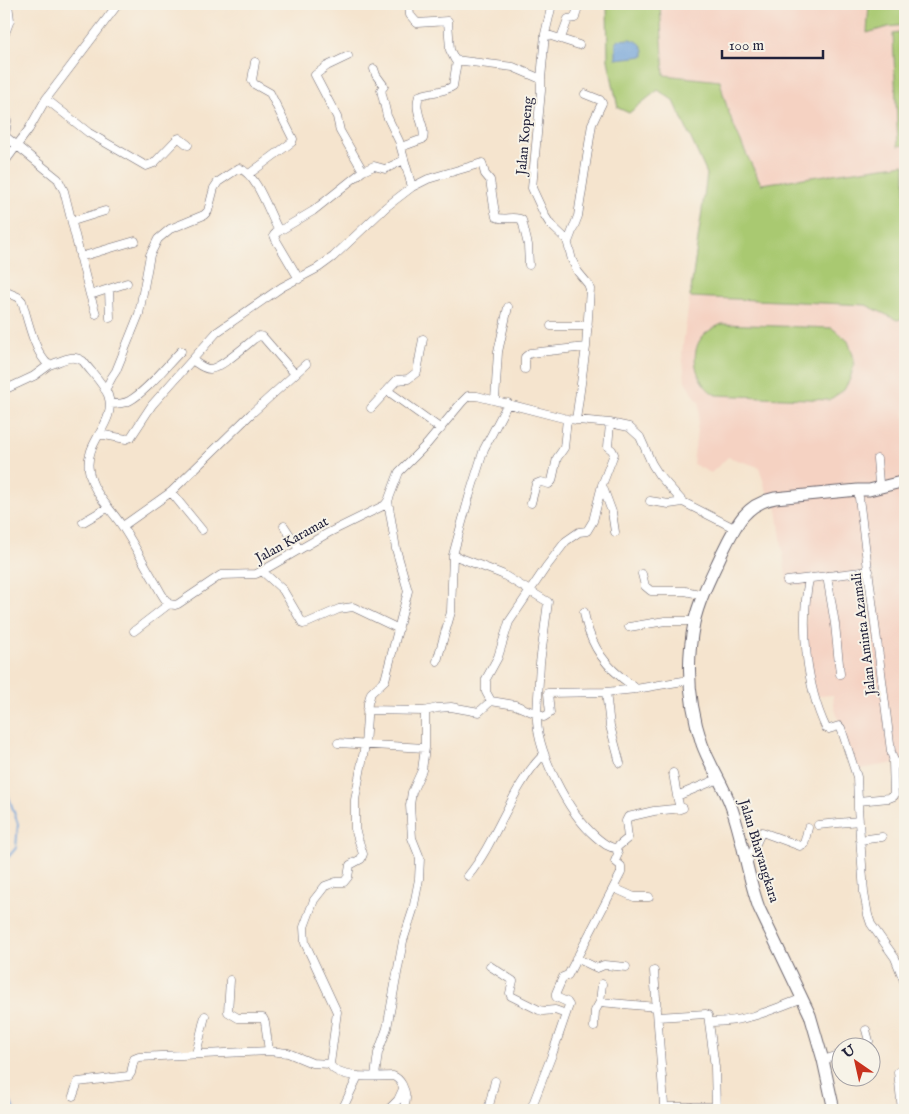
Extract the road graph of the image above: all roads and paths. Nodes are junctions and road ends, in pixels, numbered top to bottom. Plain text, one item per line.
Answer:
1 (8, 4) edge
2 (118, 4) edge
3 (409, 4) edge
4 (552, 4) edge
5 (577, 4) edge
6 (545, 34) junction
7 (4, 36) edge
8 (561, 38) junction
9 (578, 45) dead end
10 (348, 56) dead end
11 (255, 62) dead end
12 (457, 62) junction
13 (374, 69) dead end
14 (541, 80) junction
15 (4, 92) edge
16 (585, 94) dead end
17 (46, 99) junction
18 (188, 145) dead end
19 (16, 146) junction
20 (401, 146) junction
21 (404, 160) junction
22 (4, 163) edge
23 (363, 171) junction
24 (249, 174) junction
25 (412, 187) junction
26 (69, 205) junction
27 (105, 211) dead end
28 (86, 217) junction
29 (73, 221) junction
30 (279, 231) junction
31 (134, 241) dead end
32 (568, 242) junction
33 (80, 256) junction
34 (528, 265) dead end
35 (299, 279) junction
36 (127, 283) dead end
37 (109, 289) junction
38 (4, 291) edge
39 (90, 295) junction
40 (508, 307) dead end
41 (96, 314) dead end
42 (110, 318) dead end
43 (551, 326) dead end
44 (588, 326) junction
45 (423, 339) dead end
46 (586, 347) junction
47 (181, 351) dead end
48 (192, 360) junction
49 (306, 364) dead end
50 (49, 365) junction
51 (525, 369) dead end
52 (295, 374) junction
53 (4, 390) edge
54 (105, 390) junction
55 (388, 391) junction
56 (495, 400) junction
57 (508, 403) junction
58 (110, 404) junction
59 (371, 408) dead end
60 (572, 420) junction
61 (610, 423) junction
62 (441, 429) junction
63 (99, 434) junction
64 (877, 460) dead end
65 (905, 475) edge
66 (905, 481) edge
67 (880, 483) junction
68 (602, 485) junction
69 (858, 490) junction
70 (171, 492) junction
71 (388, 501) junction
72 (650, 501) dead end
73 (683, 502) junction
74 (530, 503) dead end
75 (107, 508) junction
76 (83, 522) dead end
77 (123, 526) junction
78 (284, 526) dead end
79 (734, 528) junction
80 (202, 530) dead end
81 (615, 532) dead end
82 (299, 549) junction
83 (453, 555) junction
84 (262, 571) junction
85 (869, 571) junction
86 (642, 574) dead end
87 (827, 576) junction
88 (809, 579) junction
89 (787, 581) dead end
90 (530, 592) junction
91 (704, 594) junction
92 (169, 604) junction
93 (584, 612) dead end
94 (695, 621) junction
95 (630, 627) dead end
96 (398, 630) junction
97 (134, 631) dead end
98 (437, 661) dead end
99 (840, 674) dead end
100 (689, 680) junction
101 (636, 689) junction
102 (606, 692) junction
103 (491, 701) junction
104 (367, 710) junction
105 (425, 711) junction
106 (537, 714) junction
107 (338, 743) dead end
108 (365, 745) junction
109 (425, 748) junction
110 (544, 754) junction
111 (894, 761) junction
112 (620, 763) dead end
113 (905, 767) edge
114 (673, 773) dead end
115 (718, 779) junction
116 (677, 796) junction
117 (858, 801) junction
118 (859, 821) junction
119 (818, 825) dead end
120 (808, 828) dead end
121 (882, 837) dead end
122 (860, 840) junction
123 (616, 848) junction
124 (746, 866) junction
125 (468, 876) dead end
126 (614, 888) junction
127 (649, 897) dead end
128 (576, 958) junction
129 (490, 966) dead end
130 (626, 967) dead end
131 (654, 971) dead end
132 (230, 980) dead end
133 (905, 983) edge
134 (602, 984) dead end
135 (803, 998) junction
136 (600, 1002) junction
137 (657, 1007) junction
138 (566, 1014) junction
139 (205, 1016) dead end
140 (658, 1017) junction
141 (709, 1022) junction
142 (594, 1027) dead end
143 (866, 1030) dead end
144 (868, 1036) edge
145 (269, 1051) junction
146 (196, 1054) junction
147 (832, 1057) edge
148 (823, 1060) junction
149 (330, 1064) junction
150 (898, 1072) dead end
151 (358, 1076) junction
152 (374, 1076) junction
153 (495, 1081) dead end
154 (403, 1090) junction
155 (73, 1096) dead end
156 (531, 1109) edge
157 (716, 1109) edge
158 (342, 1110) edge
159 (388, 1110) edge
160 (402, 1110) edge
161 (488, 1110) edge
162 (834, 1110) edge
163 (902, 1110) edge

1 - 7 street
2 - 17 street
3 - 12 street
4 - 6 street
5 - 8 street
6 - 8 street
6 - 14 street
8 - 9 street
10 - 23 street
11 - 24 street
12 - 14 street, Jalan Kopeng
12 - 20 street
13 - 20 street
14 - 32 street, Jalan Kopeng
15 - 19 street
16 - 32 street
17 - 18 street
17 - 19 street
19 - 22 street
19 - 26 street
20 - 21 street
21 - 23 street
21 - 25 street
23 - 30 street
24 - 30 street
24 - 54 street
25 - 34 street
25 - 35 street
26 - 28 street
26 - 29 street
27 - 28 street
28 - 29 street
29 - 33 street
30 - 35 street
31 - 33 street
32 - 44 street, Jalan Kopeng
33 - 39 street
35 - 48 street
36 - 37 street
37 - 39 street
37 - 42 street
38 - 50 street
39 - 41 street
40 - 56 street
43 - 44 street
44 - 46 street, Jalan Kopeng
45 - 55 street
46 - 51 street
46 - 60 street, Jalan Kopeng
47 - 58 street
48 - 52 street
48 - 63 street
49 - 52 street
50 - 53 street
50 - 54 street
52 - 70 street
54 - 58 street
55 - 59 street
55 - 62 street
56 - 57 street
56 - 62 street
57 - 60 street
57 - 83 street
58 - 63 street
60 - 61 street
60 - 74 street, Jalan Kopeng
61 - 68 street
61 - 73 street
62 - 71 street
63 - 75 street
64 - 67 street
65 - 67 highway, Jalan Bhayangkara
66 - 69 highway, Jalan Bhayangkara
67 - 69 highway, Jalan Bhayangkara
68 - 81 street
68 - 90 street
69 - 79 highway, Jalan Bhayangkara
69 - 85 street, Jalan Aminta Azamali
70 - 77 street
70 - 80 street
71 - 82 street, Jalan Karamat
71 - 96 street
72 - 73 street
73 - 79 street
75 - 76 street
75 - 77 street
77 - 92 street
78 - 82 street
79 - 91 highway, Jalan Bhayangkara
82 - 84 street, Jalan Karamat
83 - 90 street
83 - 98 street
84 - 92 street, Jalan Karamat
84 - 96 street
85 - 87 street
85 - 111 street, Jalan Aminta Azamali
86 - 91 street
87 - 88 street
87 - 99 street
88 - 89 street
88 - 117 street
90 - 103 street
90 - 106 street
91 - 94 highway, Jalan Bhayangkara
92 - 97 street
93 - 101 street
94 - 95 street
94 - 100 highway, Jalan Bhayangkara
96 - 104 street
100 - 101 street
100 - 115 highway, Jalan Bhayangkara
101 - 102 street
102 - 106 street
102 - 112 street
103 - 105 street
103 - 106 street
104 - 105 street
104 - 108 street
105 - 109 street
106 - 110 street
107 - 108 street
108 - 109 street
108 - 149 street
109 - 152 street
110 - 123 street
110 - 125 street
111 - 113 street
111 - 117 street, Jalan Aminta Azamali
114 - 116 street
115 - 116 street
115 - 124 highway, Jalan Bhayangkara
116 - 123 street
117 - 118 street
118 - 119 street
118 - 122 street
120 - 124 street
121 - 122 street
122 - 133 street
123 - 126 street
124 - 135 highway, Jalan Bhayangkara
126 - 127 street
126 - 128 street
128 - 130 street
128 - 138 street
129 - 138 street
131 - 137 street
132 - 145 street
134 - 136 street
135 - 141 street
135 - 148 highway, Jalan Bhayangkara
136 - 137 street
136 - 142 street
137 - 140 street
138 - 156 street
139 - 146 street
140 - 141 street
140 - 157 street
141 - 157 street
143 - 144 street
145 - 146 street
145 - 149 street
146 - 155 street
147 - 148 street
148 - 162 highway, Jalan Bhayangkara
149 - 151 street
150 - 163 street
151 - 152 street
151 - 158 street
152 - 154 street
153 - 161 street
154 - 159 street
154 - 160 street

